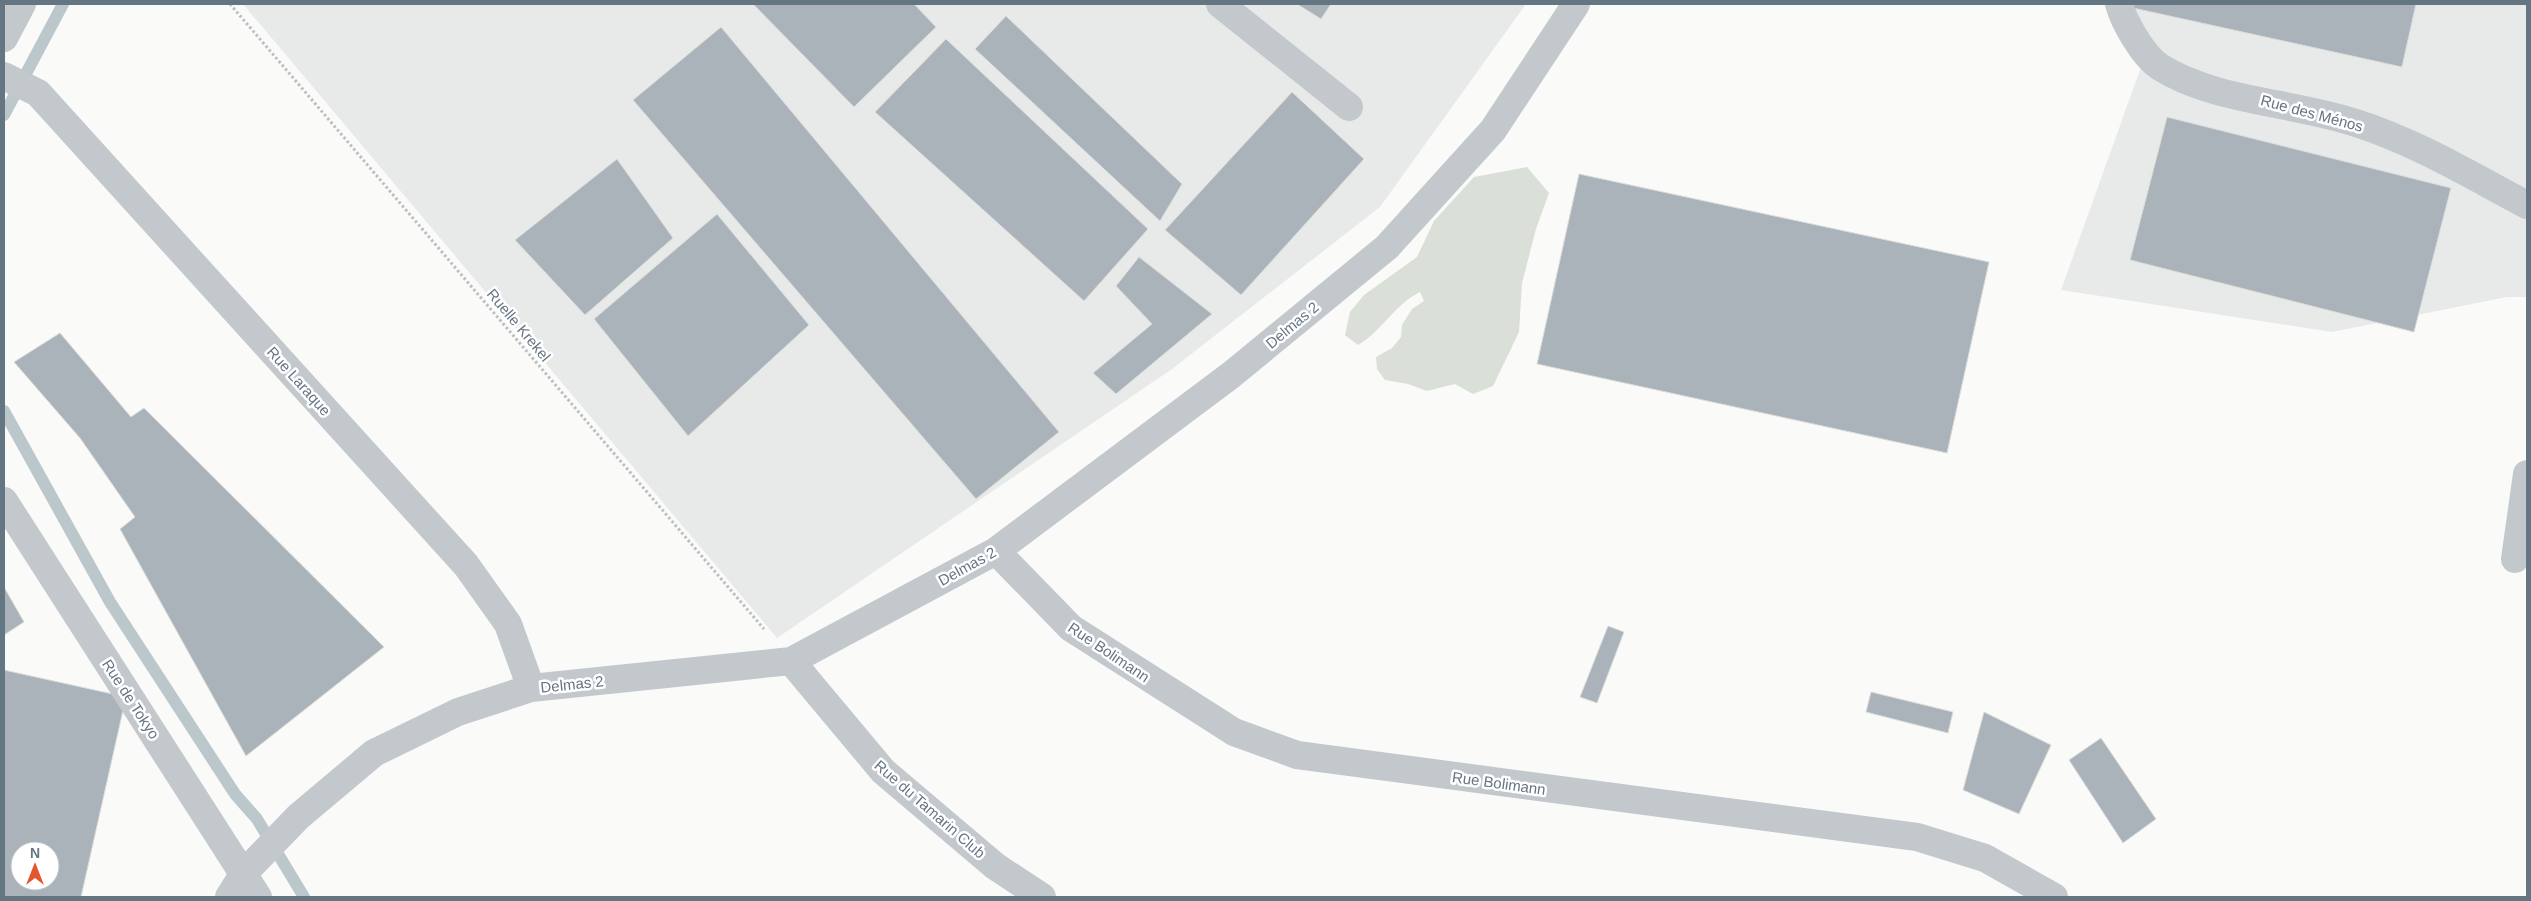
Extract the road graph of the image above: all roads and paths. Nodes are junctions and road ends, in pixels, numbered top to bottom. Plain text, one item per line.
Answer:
1 (22, 4) edge
2 (230, 4) edge
3 (1220, 4) edge
4 (1576, 4) edge
5 (2120, 4) edge
6 (4, 38) edge
7 (4, 76) edge
8 (1349, 107) dead end
9 (2527, 205) edge
10 (2527, 474) edge
11 (4, 501) edge
12 (996, 552) junction
13 (2515, 559) dead end
14 (791, 661) junction
15 (531, 688) junction
16 (244, 873) junction
17 (229, 897) edge
18 (258, 897) edge
19 (1042, 897) edge
20 (2054, 897) edge

1 - 6 street
2 - 14 path, Ruelle Krekel
3 - 8 street
4 - 12 street, Delmas 2
5 - 9 street, Rue des Ménos
7 - 15 street, Rue Laraque
10 - 13 street
11 - 16 street, Rue de Tokyo
12 - 14 street, Delmas 2
12 - 20 street, Rue Bolimann
14 - 15 street, Delmas 2
14 - 19 street, Rue du Tamarin Club
15 - 16 street, Delmas 2
16 - 17 street, Delmas 2
16 - 18 street, Rue de Tokyo

